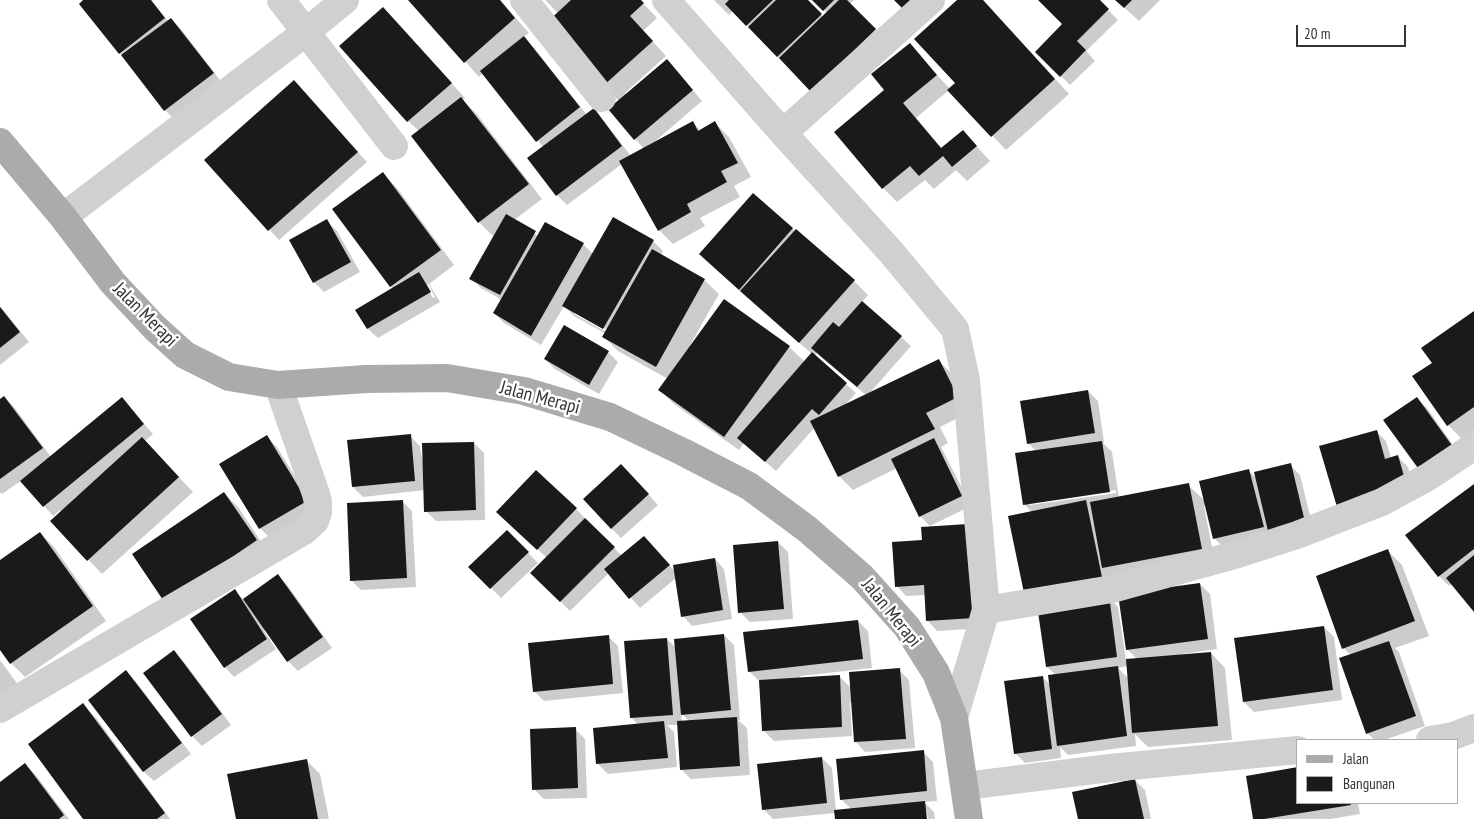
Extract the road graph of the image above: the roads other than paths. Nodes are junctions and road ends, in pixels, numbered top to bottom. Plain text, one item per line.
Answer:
1 (282, 0) edge
2 (345, 0) edge
3 (524, 0) edge
4 (666, 0) edge
5 (931, 0) edge
6 (306, 32) junction
7 (602, 98) dead end
8 (783, 133) junction
9 (0, 142) edge
10 (394, 146) dead end
11 (63, 217) junction
12 (278, 385) junction
13 (1474, 446) edge
14 (986, 610) junction
15 (0, 709) edge
16 (954, 718) junction
17 (1474, 728) edge
18 (1436, 739) edge
19 (1296, 750) edge
20 (965, 786) junction
21 (969, 819) edge

1 - 6 street
2 - 6 street
3 - 7 street
4 - 8 street
5 - 8 street
6 - 10 street
6 - 11 street
8 - 14 street
9 - 11 main road, Jalan Merapi
11 - 12 main road, Jalan Merapi
12 - 15 street
12 - 16 main road, Jalan Merapi
13 - 14 street
14 - 16 street
16 - 20 main road, Jalan Merapi
17 - 18 street
19 - 20 street
20 - 21 main road, Jalan Merapi

